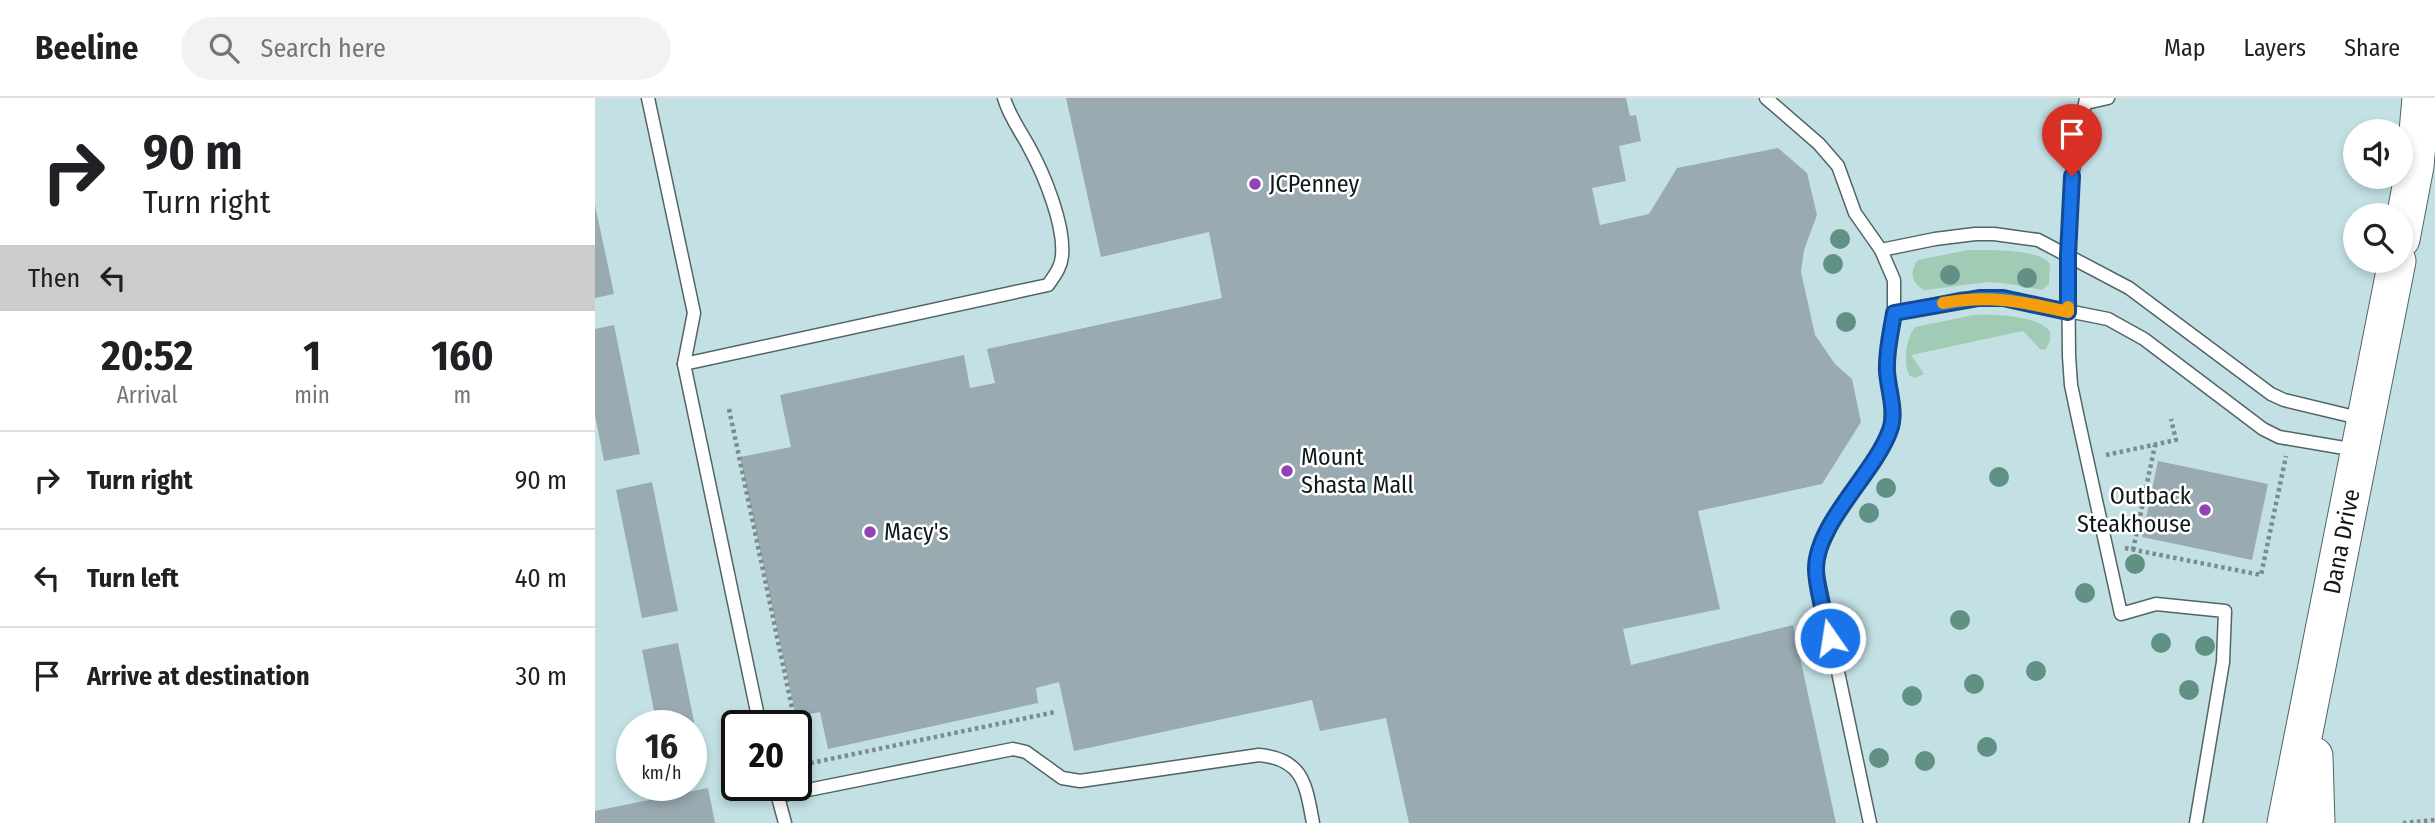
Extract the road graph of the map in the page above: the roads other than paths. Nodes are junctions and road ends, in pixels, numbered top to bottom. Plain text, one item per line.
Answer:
1 (648, 98) edge
2 (1004, 98) edge
3 (1766, 98) edge
4 (2108, 98) edge
5 (2421, 98) edge
6 (2086, 101) edge
7 (2408, 203) edge
8 (1881, 250) junction
9 (2068, 255) junction
10 (2395, 273) edge
11 (2068, 312) junction
12 (1894, 313) junction
13 (684, 364) junction
14 (2363, 435) junction
15 (2311, 689) junction
16 (757, 710) edge
17 (812, 785) edge
18 (780, 801) edge
19 (785, 823) edge
20 (1313, 823) edge
21 (1870, 823) edge
22 (2196, 823) edge
23 (2286, 823) edge
24 (2316, 823) edge

1 - 13 lane
2 - 13 lane
3 - 8 lane
4 - 6 lane
5 - 7 main road
6 - 9 lane
8 - 9 lane
8 - 12 lane
9 - 11 lane
9 - 14 lane
10 - 14 main road, Dana Drive
11 - 12 lane
11 - 14 lane
11 - 22 lane
12 - 21 lane
13 - 16 lane
14 - 15 main road, Dana Drive
15 - 23 main road, Dana Drive
15 - 24 main road
17 - 20 lane
18 - 19 lane

